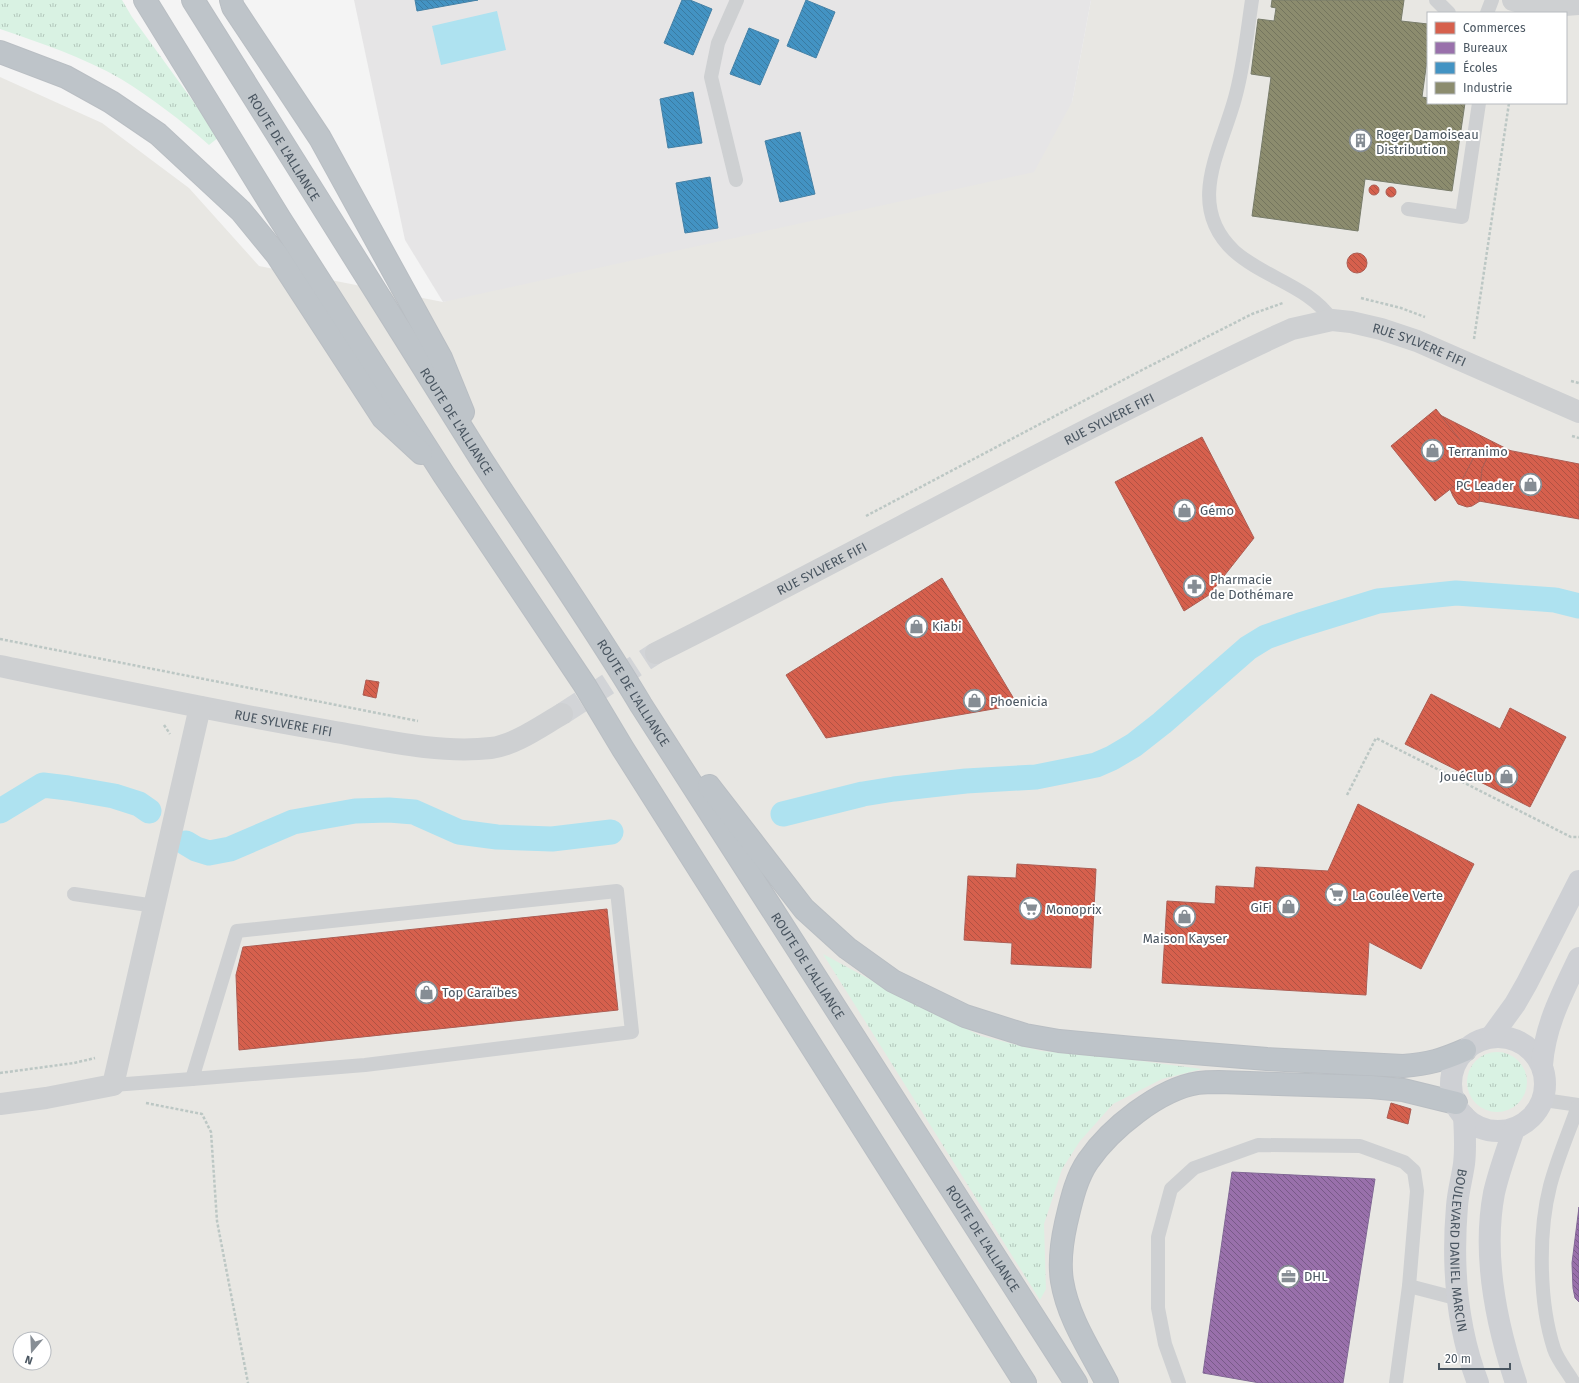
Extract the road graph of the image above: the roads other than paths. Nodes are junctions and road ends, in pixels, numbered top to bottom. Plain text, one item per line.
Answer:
1 (145, 0) edge
2 (193, 0) edge
3 (231, 0) edge
4 (737, 0) edge
5 (1252, 0) edge
6 (1436, 0) edge
7 (1492, 0) edge
8 (1513, 0) edge
9 (1579, 4) edge
10 (1448, 12) edge
11 (1487, 12) edge
12 (0, 52) edge
13 (1479, 104) edge
14 (736, 180) dead end
15 (1408, 209) dead end
16 (1332, 320) junction
17 (1579, 412) edge
18 (483, 461) junction
19 (444, 475) junction
20 (656, 653) tunnel mouth
21 (0, 666) edge
22 (200, 707) junction
23 (562, 714) tunnel mouth
24 (658, 731) junction
25 (1579, 881) edge
26 (74, 894) dead end
27 (155, 906) junction
28 (1579, 958) edge
29 (1490, 1037) junction
30 (1465, 1050) junction
31 (1542, 1065) junction
32 (192, 1079) junction
33 (113, 1085) junction
34 (1544, 1100) junction
35 (0, 1104) edge
36 (1578, 1106) edge
37 (1460, 1110) junction
38 (1514, 1129) junction
39 (1409, 1286) junction
40 (1458, 1299) junction
41 (1025, 1383) edge
42 (1076, 1383) edge
43 (1107, 1383) edge
44 (1180, 1383) edge
45 (1396, 1383) edge
46 (1478, 1383) edge
47 (1516, 1383) edge
48 (1574, 1383) edge

1 - 19 highway
2 - 18 highway, ROUTE DE L'ALLIANCE
3 - 18 highway
4 - 14 lane
5 - 16 lane
6 - 10 lane
7 - 11 lane
8 - 9 street
12 - 19 highway
13 - 15 lane
16 - 17 street, RUE SYLVERE FIFI
16 - 20 street, RUE SYLVERE FIFI
18 - 24 highway, ROUTE DE L'ALLIANCE
19 - 41 highway
21 - 22 street, RUE SYLVERE FIFI
22 - 23 street, RUE SYLVERE FIFI
22 - 27 street
24 - 30 highway
24 - 42 highway, ROUTE DE L'ALLIANCE
25 - 29 main road
26 - 27 lane
27 - 33 street
28 - 31 main road
29 - 30 main road
29 - 31 main road
30 - 37 main road
31 - 34 main road
32 - 32 lane
32 - 33 lane
33 - 35 street
34 - 36 lane
34 - 38 main road
36 - 48 lane
37 - 38 main road
37 - 40 main road, BOULEVARD DANIEL MARCIN
37 - 43 highway
38 - 47 main road, BOULEVARD DANIEL MARCIN
39 - 40 lane
39 - 44 lane
39 - 45 lane
40 - 46 main road, BOULEVARD DANIEL MARCIN

